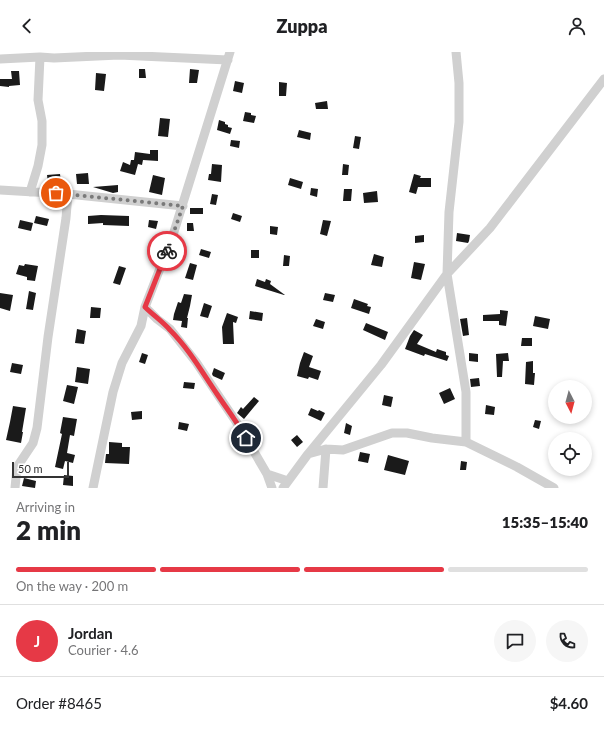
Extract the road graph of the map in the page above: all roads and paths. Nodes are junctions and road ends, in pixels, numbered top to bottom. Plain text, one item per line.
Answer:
1 (456, 52) edge
2 (229, 56) edge
3 (40, 57) junction
4 (0, 59) edge
5 (604, 79) edge
6 (0, 190) edge
7 (30, 192) junction
8 (68, 194) junction
9 (183, 206) junction
10 (447, 274) junction
11 (145, 307) junction
12 (466, 442) junction
13 (326, 449) junction
14 (308, 454) junction
15 (267, 474) junction
16 (285, 485) edge
17 (15, 488) edge
18 (93, 488) edge
19 (272, 488) edge
20 (323, 488) edge
21 (554, 488) edge

1 - 10 street
2 - 3 street
2 - 9 street
3 - 4 street
3 - 7 street
5 - 10 street
6 - 7 street
7 - 8 street
8 - 9 street
8 - 17 street
9 - 11 street
10 - 12 street
10 - 14 street
11 - 15 street
11 - 18 street
12 - 13 street
12 - 21 street
13 - 14 street
13 - 20 street
14 - 16 street
15 - 16 street
15 - 19 street

